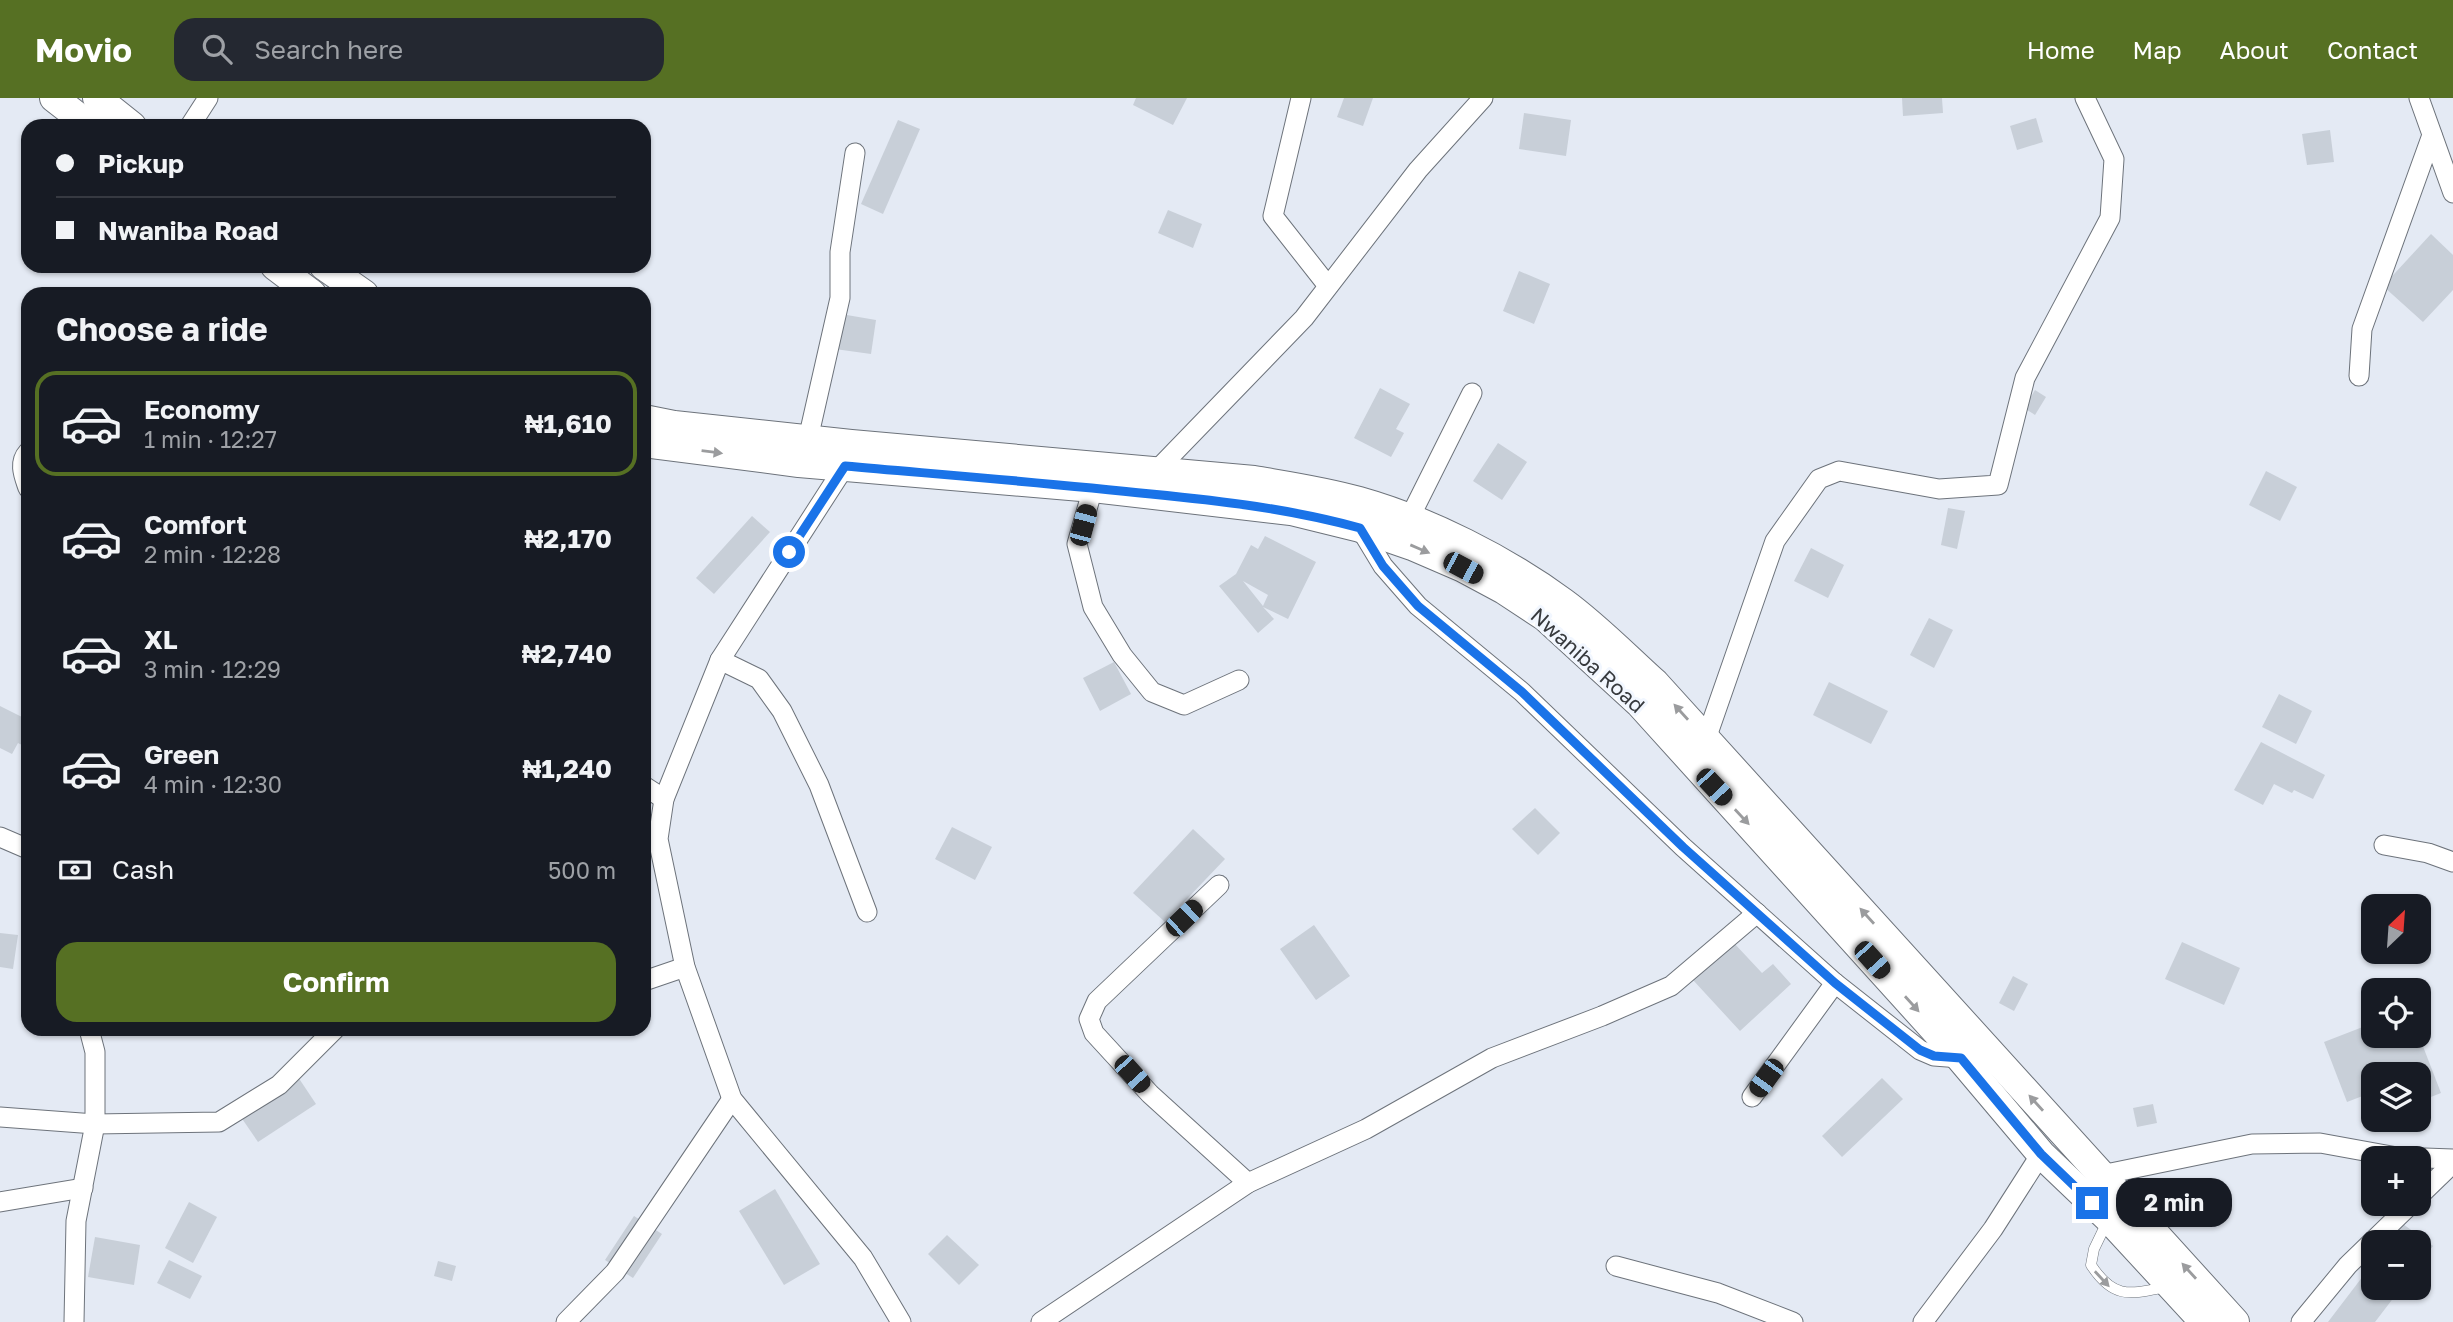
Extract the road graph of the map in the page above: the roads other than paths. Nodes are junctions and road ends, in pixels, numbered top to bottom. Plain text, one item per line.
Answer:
1 (54, 98) edge
2 (97, 98) edge
3 (208, 98) edge
4 (1301, 98) edge
5 (1483, 98) edge
6 (2085, 98) edge
7 (2419, 98) edge
8 (81, 119) edge
9 (123, 119) edge
10 (194, 119) edge
11 (2432, 135) junction
12 (855, 153) dead end
13 (2453, 193) edge
14 (284, 273) edge
15 (334, 273) edge
16 (1328, 286) junction
17 (303, 287) edge
18 (354, 287) edge
19 (2359, 376) dead end
20 (1472, 393) dead end
21 (651, 420) edge
22 (808, 439) junction
23 (651, 444) edge
24 (845, 466) junction
25 (1156, 471) junction
26 (1093, 488) junction
27 (1409, 519) junction
28 (1360, 528) junction
29 (720, 660) junction
30 (1239, 680) dead end
31 (1706, 739) junction
32 (651, 791) edge
33 (664, 799) junction
34 (0, 837) edge
35 (2384, 845) dead end
36 (21, 846) edge
37 (2453, 862) edge
38 (1219, 885) dead end
39 (867, 912) dead end
40 (1757, 913) junction
41 (685, 967) junction
42 (651, 979) edge
43 (1835, 983) junction
44 (91, 1036) edge
45 (328, 1036) edge
46 (1961, 1058) junction
47 (1752, 1097) dead end
48 (732, 1099) junction
49 (0, 1117) edge
50 (95, 1124) junction
51 (2041, 1154) junction
52 (2453, 1161) edge
53 (2101, 1175) junction
54 (1248, 1182) junction
55 (2431, 1183) edge
56 (83, 1188) junction
57 (0, 1202) edge
58 (2399, 1216) edge
59 (2109, 1219) junction
60 (1616, 1266) dead end
61 (2171, 1286) junction
62 (74, 1322) edge
63 (566, 1322) edge
64 (901, 1322) edge
65 (1041, 1322) edge
66 (1793, 1322) edge
67 (1923, 1322) edge
68 (2204, 1322) edge
69 (2235, 1322) edge
70 (2301, 1322) edge

1 - 8 main road
2 - 9 main road
3 - 10 street
4 - 16 street
5 - 16 street
6 - 31 street
7 - 11 street
11 - 13 street
11 - 19 street
12 - 22 street
14 - 17 main road
15 - 18 main road
16 - 25 street
20 - 27 street
21 - 22 main road
22 - 25 main road
23 -> 24 main road, Nwaniba Road
24 - 26 main road, Nwaniba Road
24 - 29 street
25 - 27 main road
26 - 28 main road, Nwaniba Road
26 - 30 street
31 -> 27 main road
28 - 40 street
28 -> 46 main road, Nwaniba Road
29 - 33 street
29 - 39 street
53 -> 31 main road
32 - 33 street
33 - 41 street
34 - 36 street
35 - 37 street
38 - 54 street
40 - 43 street
40 - 54 street
41 - 42 street
41 - 48 street
43 - 46 street
43 - 47 street
44 - 50 street
45 - 50 street
46 - 51 main road, Nwaniba Road
48 - 63 street
48 - 64 street
49 - 50 street
50 - 56 street
51 - 59 main road, Nwaniba Road
51 - 67 street
52 - 53 street
52 - 55 street
69 -> 53 main road
54 - 65 street
56 - 57 street
56 - 62 street
58 - 70 street
59 - 61 main road, Nwaniba Road
59 -> 61 lane
60 - 66 street
61 - 68 main road, Nwaniba Road

